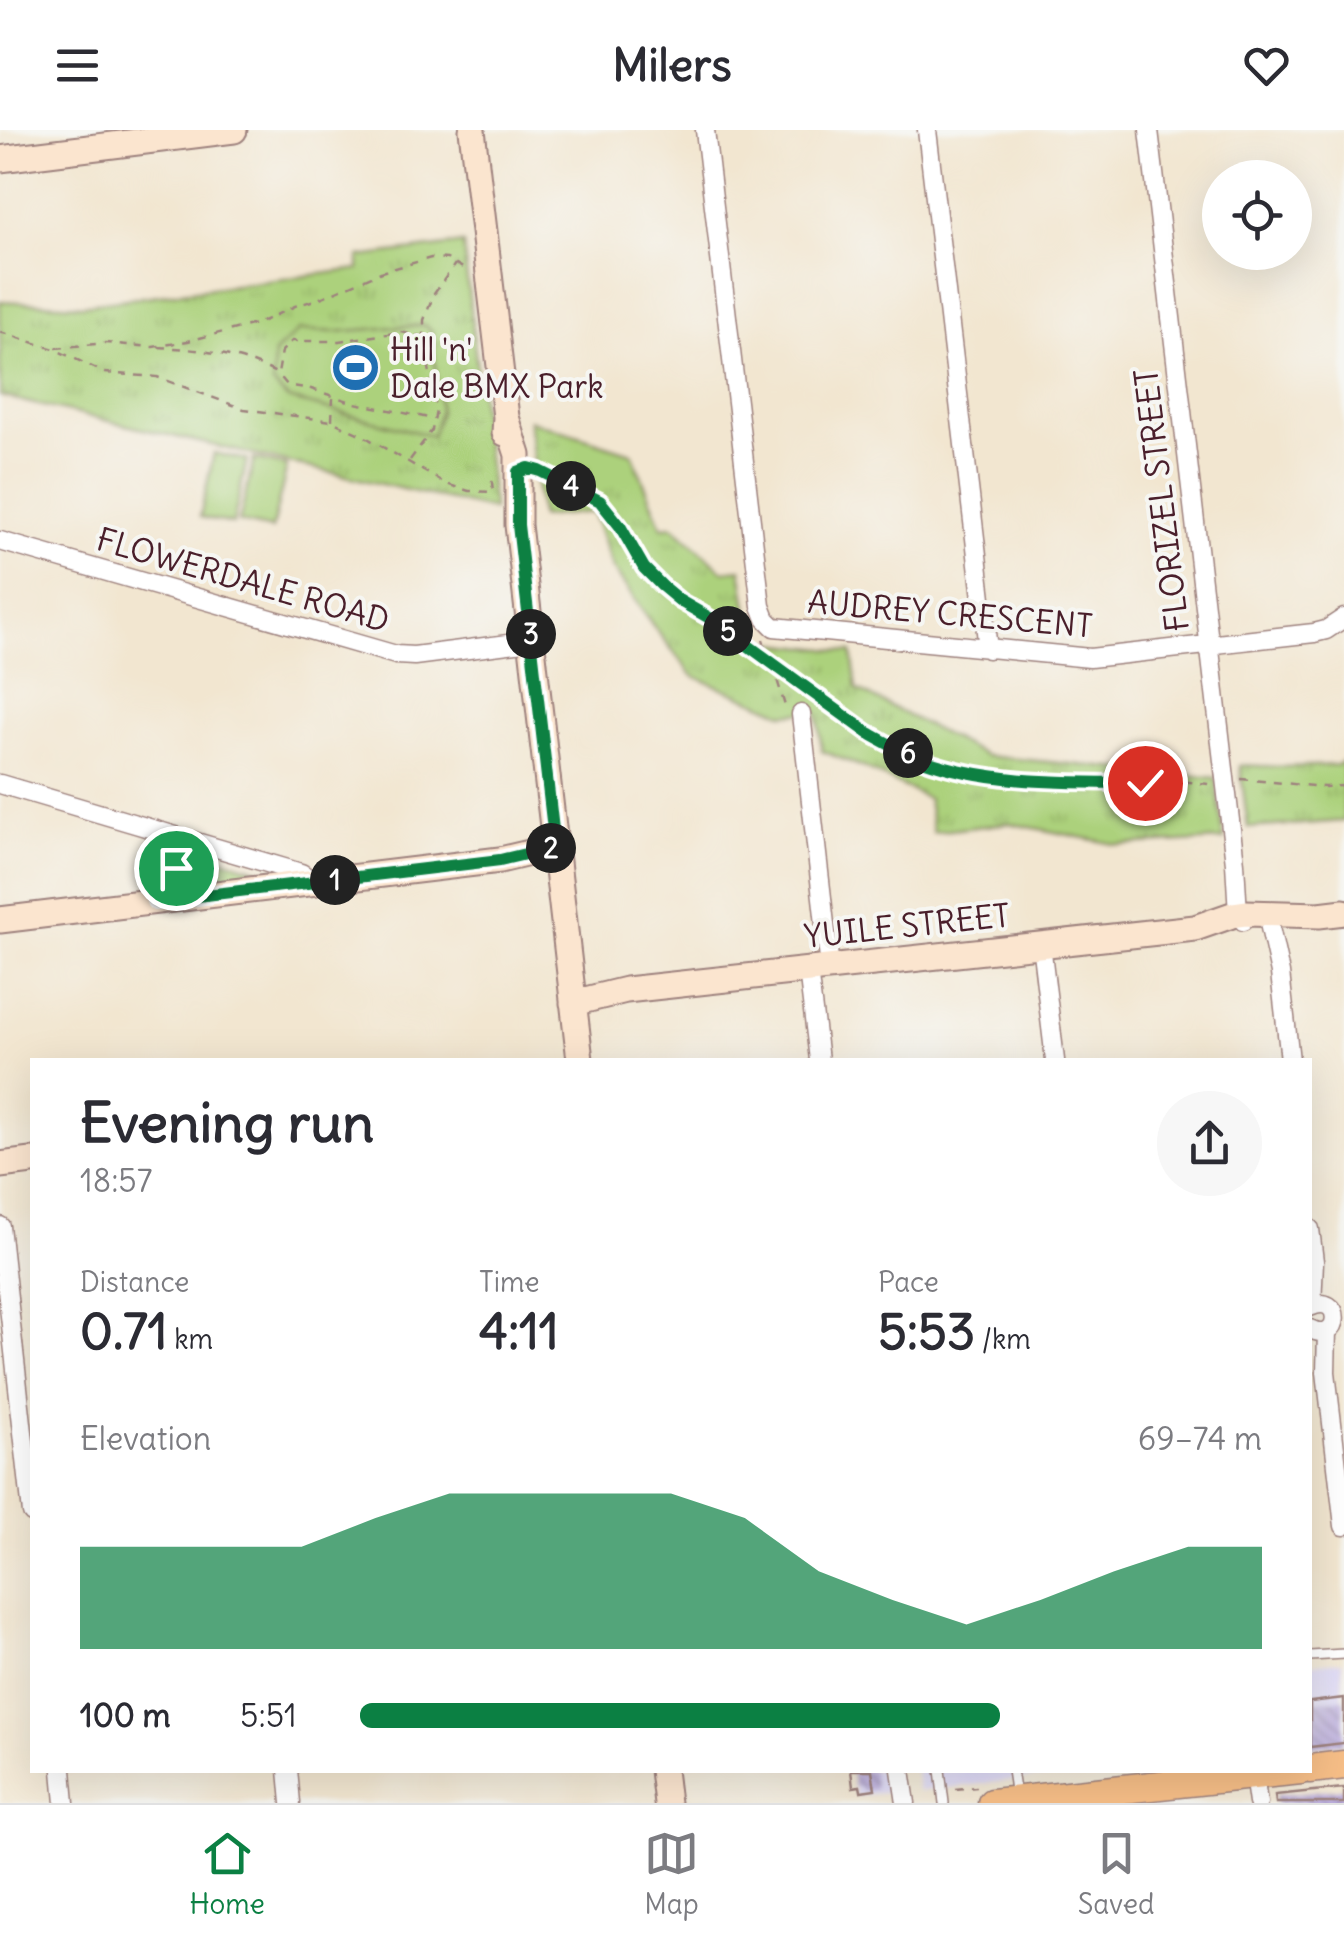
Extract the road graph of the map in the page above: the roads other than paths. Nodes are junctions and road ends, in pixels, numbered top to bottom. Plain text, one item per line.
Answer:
1 (472, 130) edge
2 (705, 130) edge
3 (926, 130) edge
4 (1148, 130) edge
5 (218, 131) edge
6 (0, 159) edge
7 (506, 417) junction
8 (518, 525) junction
9 (0, 541) edge
10 (1344, 618) edge
11 (532, 642) junction
12 (1210, 645) junction
13 (988, 649) junction
14 (794, 715) road end
15 (0, 784) edge
16 (155, 830) junction
17 (556, 854) junction
18 (314, 882) junction
19 (156, 901) junction
20 (1331, 914) edge
21 (1258, 918) junction
22 (0, 920) edge
23 (1041, 944) junction
24 (819, 969) junction
25 (572, 996) junction
26 (580, 1058) edge
27 (819, 1058) edge
28 (1054, 1058) edge
29 (1290, 1058) edge
30 (30, 1161) edge
31 (0, 1164) edge
32 (0, 1226) edge
33 (1312, 1246) edge
34 (1325, 1318) edge
35 (30, 1495) edge
36 (1344, 1526) edge
37 (1344, 1654) edge
38 (1312, 1656) edge
39 (1344, 1765) edge
40 (1312, 1769) edge
41 (62, 1773) edge
42 (288, 1773) edge
43 (663, 1773) edge
44 (901, 1773) edge
45 (940, 1773) edge
46 (1013, 1773) edge
47 (1293, 1773) edge
48 (1138, 1778) edge
49 (1256, 1789) edge
50 (1019, 1801) edge
51 (65, 1803) edge
52 (291, 1803) edge
53 (667, 1803) edge
54 (906, 1803) edge
55 (944, 1803) edge

1 - 7 street
2 - 13 street, AUDREY CRESCENT
3 - 13 street
4 - 12 street, FLORIZEL STREET
5 - 6 street
7 - 8 street
7 - 8 street
8 - 11 street
9 - 11 street, FLOWERDALE ROAD
10 - 12 street, AUDREY CRESCENT
11 - 17 street
12 - 13 street, AUDREY CRESCENT
12 - 21 street, FLORIZEL STREET
14 - 24 street
15 - 16 street
16 - 18 street
16 - 19 street
17 - 18 street
17 - 25 street
18 - 19 street
19 - 22 street
20 - 21 street, YUILE STREET
21 - 23 street, YUILE STREET
21 - 29 street, FLORIZEL STREET
23 - 24 street, YUILE STREET
23 - 28 street
24 - 25 street, YUILE STREET
24 - 27 street
25 - 26 street
30 - 31 street
32 - 35 street
33 - 34 street
34 - 36 street
37 - 38 lane
39 - 40 main road
41 - 51 street
42 - 52 street
43 - 53 street
44 - 54 street
45 - 55 lane
46 - 50 lane
47 - 49 main road
48 - 49 main road
48 - 50 main road

